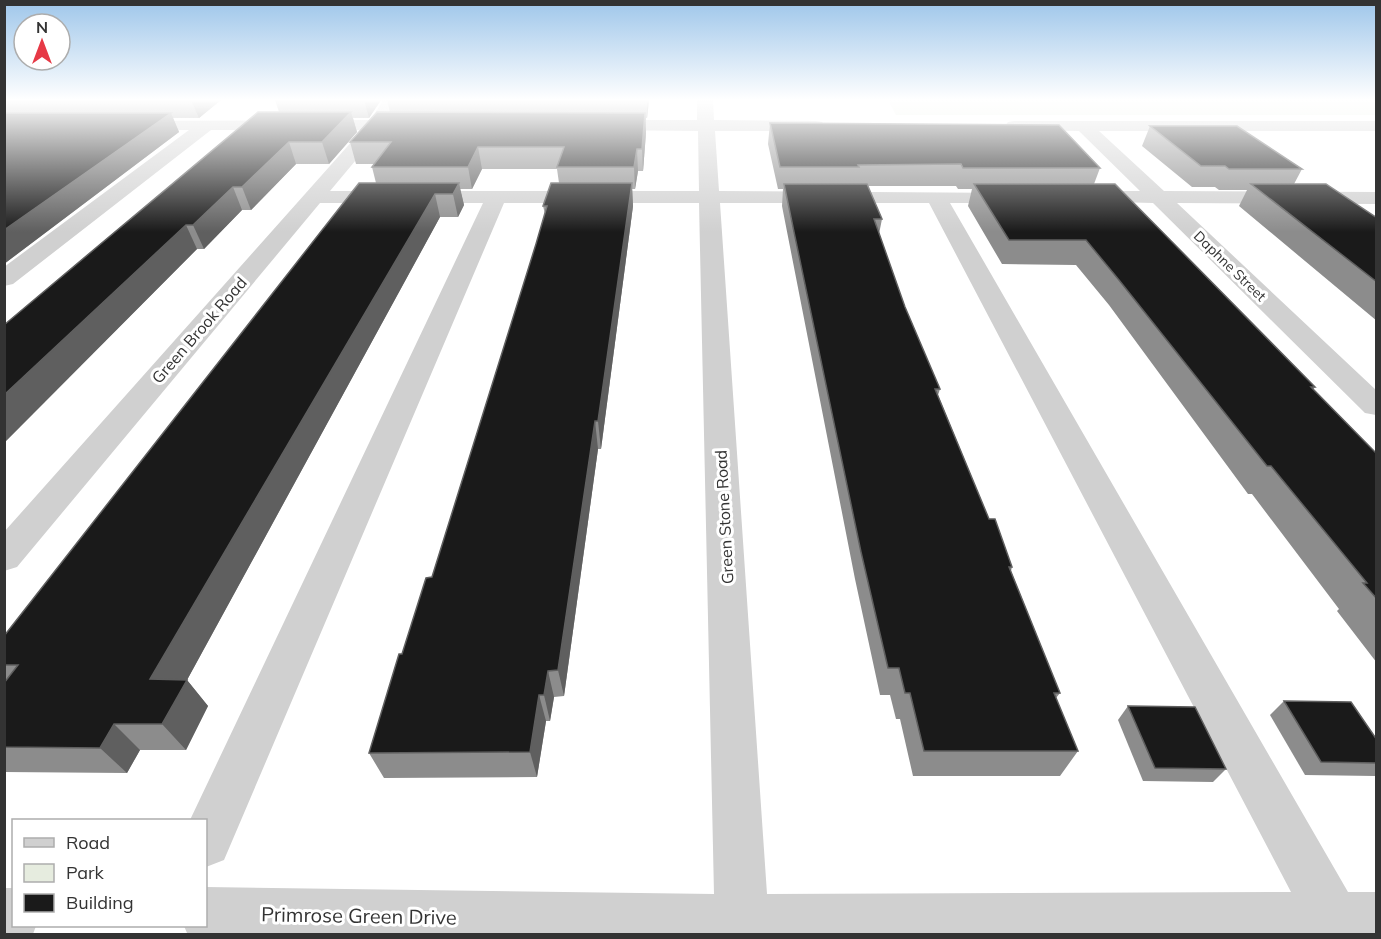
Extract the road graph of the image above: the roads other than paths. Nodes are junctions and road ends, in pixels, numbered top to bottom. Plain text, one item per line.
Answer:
1 (182, 144) edge
2 (360, 144) edge
3 (706, 144) edge
4 (1103, 144) edge
5 (314, 197) junction
6 (1030, 197) edge
7 (1065, 197) edge
8 (1159, 197) junction
9 (496, 198) junction
10 (709, 198) junction
11 (937, 198) junction
12 (1377, 198) edge
13 (4, 279) edge
14 (1377, 406) edge
15 (4, 557) edge
16 (207, 840) edge
17 (207, 914) edge
18 (1355, 920) edge
19 (742, 928) edge

1 - 13 street
2 - 5 street, Green Brook Road
3 - 10 street, Green Stone Road
4 - 8 street, Daphne Street
5 - 9 street
5 - 15 street, Green Brook Road
6 - 11 street
7 - 8 street
8 - 12 street
8 - 14 street, Daphne Street
9 - 10 street
9 - 16 street
10 - 11 street
10 - 19 street, Green Stone Road
11 - 18 street
17 - 19 street, Primrose Green Drive
18 - 19 street, Primrose Green Drive

